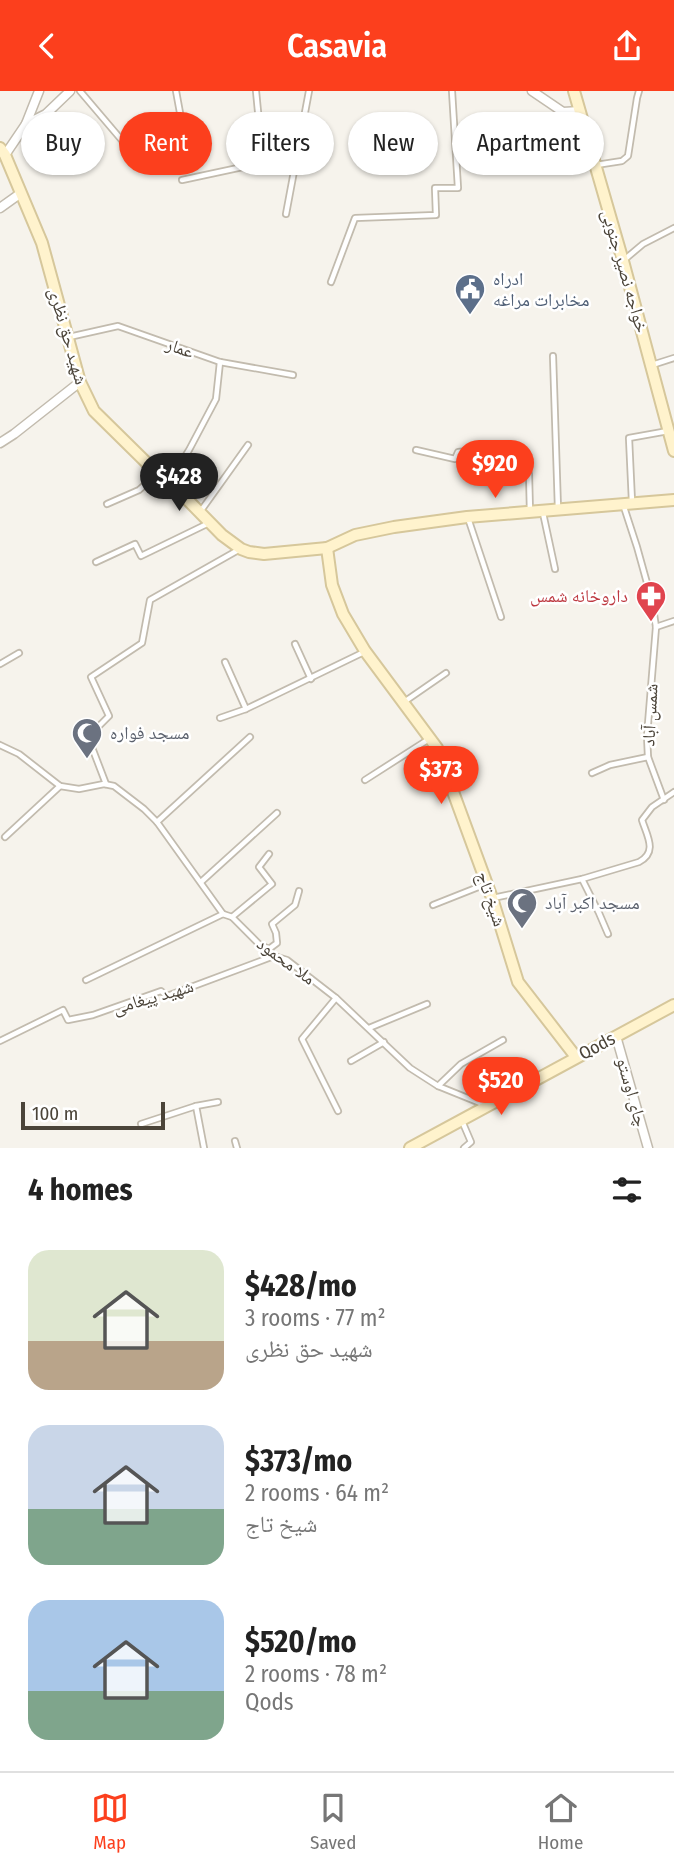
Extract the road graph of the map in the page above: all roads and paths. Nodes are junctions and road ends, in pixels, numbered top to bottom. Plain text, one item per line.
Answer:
1 (39, 91) edge
2 (70, 91) edge
3 (80, 91) edge
4 (176, 91) edge
5 (256, 91) edge
6 (310, 91) edge
7 (452, 91) edge
8 (532, 91) edge
9 (574, 91) edge
10 (639, 91) edge
11 (580, 111) joint
12 (31, 112) edge
13 (48, 112) edge
14 (180, 112) edge
15 (258, 112) edge
16 (306, 112) edge
17 (21, 130) edge
18 (119, 137) edge
19 (3, 151) edge
20 (604, 164) edge
21 (226, 171) edge
22 (293, 175) edge
23 (598, 175) edge
24 (182, 180) dead end
25 (21, 193) junction
26 (0, 208) edge
27 (286, 214) dead end
28 (674, 228) edge
29 (623, 261) junction
30 (331, 282) dead end
31 (68, 337) junction
32 (553, 356) dead end
33 (674, 358) edge
34 (220, 362) junction
35 (651, 365) junction
36 (293, 375) dead end
37 (80, 382) junction
38 (668, 431) junction
39 (0, 443) edge
40 (248, 445) dead end
41 (416, 450) dead end
42 (674, 451) edge
43 (158, 474) junction
44 (169, 482) junction
45 (674, 500) edge
46 (627, 503) junction
47 (107, 504) dead end
48 (558, 510) junction
49 (199, 512) junction
50 (543, 512) junction
51 (530, 513) junction
52 (467, 517) junction
53 (209, 523) junction
54 (327, 548) junction
55 (241, 549) junction
56 (96, 562) dead end
57 (555, 569) dead end
58 (501, 617) dead end
59 (674, 621) edge
60 (656, 627) junction
61 (295, 645) dead end
62 (365, 651) junction
63 (19, 653) dead end
64 (225, 662) dead end
65 (0, 664) edge
66 (446, 673) dead end
67 (311, 679) junction
68 (403, 702) junction
69 (246, 709) junction
70 (220, 718) dead end
71 (250, 737) dead end
72 (430, 738) junction
73 (0, 745) edge
74 (648, 757) junction
75 (592, 773) dead end
76 (365, 780) dead end
77 (106, 785) junction
78 (60, 786) junction
79 (674, 792) edge
80 (664, 800) junction
81 (276, 813) dead end
82 (157, 822) junction
83 (5, 837) dead end
84 (270, 855) dead end
85 (582, 879) junction
86 (201, 882) junction
87 (487, 884) junction
88 (299, 891) dead end
89 (492, 898) junction
90 (433, 905) dead end
91 (223, 914) junction
92 (232, 917) junction
93 (608, 934) dead end
94 (269, 949) junction
95 (274, 956) junction
96 (86, 980) dead end
97 (336, 998) junction
98 (426, 1003) dead end
99 (674, 1005) edge
100 (369, 1028) junction
101 (616, 1036) junction
102 (503, 1040) dead end
103 (0, 1041) edge
104 (384, 1042) junction
105 (576, 1057) junction
106 (352, 1061) dead end
107 (438, 1086) junction
108 (218, 1102) dead end
109 (196, 1106) junction
110 (488, 1106) junction
111 (338, 1111) dead end
112 (462, 1120) junction
113 (141, 1124) dead end
114 (235, 1141) dead end
115 (204, 1148) edge
116 (237, 1148) edge
117 (410, 1148) edge
118 (464, 1148) edge
119 (649, 1148) edge

1 - 12 street
2 - 13 street
3 - 18 lane
4 - 14 lane
5 - 15 lane
6 - 16 lane
7 - 30 lane
8 - 11 street
9 - 11 street, خواجه نصیر جنوبی
10 - 20 lane
17 - 19 street
19 - 25 street, شهید حق نظری
21 - 24 lane
22 - 27 lane
23 - 29 street, خواجه نصیر جنوبی
25 - 26 street
25 - 31 street, شهید حق نظری
28 - 29 lane
29 - 35 street, خواجه نصیر جنوبی
31 - 34 lane, عمار
31 - 37 street, شهید حق نظری
32 - 48 lane
33 - 35 lane
34 - 36 lane, عمار
34 - 44 lane
35 - 38 street, خواجه نصیر جنوبی
37 - 39 street
37 - 43 street, شهید حق نظری
38 - 42 street, خواجه نصیر جنوبی
38 - 46 lane, شمس آباد
40 - 49 lane
41 - 51 lane
43 - 44 street, شهید حق نظری
43 - 47 lane
44 - 49 street, شهید حق نظری
45 - 46 street
46 - 48 street
46 - 60 lane, شمس آباد
48 - 50 street
49 - 53 street, شهید حق نظری
50 - 51 street
50 - 57 lane
51 - 52 street
52 - 54 street
52 - 58 lane
53 - 55 street, شهید حق نظری
53 - 56 lane
54 - 55 street
54 - 62 street, شیخ تاج
55 - 77 lane
59 - 60 lane
60 - 74 lane, شمس آباد
61 - 67 lane
62 - 67 lane
62 - 68 street, شیخ تاج
63 - 65 lane
64 - 69 lane
66 - 68 lane
67 - 69 lane
68 - 72 street, شیخ تاج
69 - 70 lane
71 - 82 lane
72 - 76 lane
72 - 87 street, شیخ تاج
73 - 78 lane
74 - 75 lane
74 - 80 lane, شمس آباد
77 - 78 lane
77 - 82 lane
78 - 83 lane
79 - 80 lane
80 - 85 lane
81 - 86 lane
82 - 86 lane
84 - 92 lane
85 - 89 lane
85 - 93 lane
86 - 91 lane
87 - 89 street, شیخ تاج
87 - 90 lane
88 - 94 lane
89 - 105 street, شیخ تاج
91 - 92 lane, ملا محمود
91 - 96 lane
92 - 94 lane, ملا محمود
94 - 95 lane, ملا محمود
95 - 97 lane, ملا محمود
95 - 103 lane, شهید پیغامی
97 - 100 lane, ملا محمود
97 - 111 lane
98 - 100 lane
99 - 101 street, Qods
100 - 104 lane, ملا محمود
101 - 105 street, Qods
101 - 119 street, چای اوستو
102 - 107 lane
104 - 106 lane
104 - 107 lane, ملا محمود
105 - 110 street, Qods
107 - 110 lane, ملا محمود
108 - 109 lane
109 - 113 lane
109 - 115 lane
110 - 112 street, Qods
112 - 117 street, Qods
112 - 118 lane
114 - 116 lane

